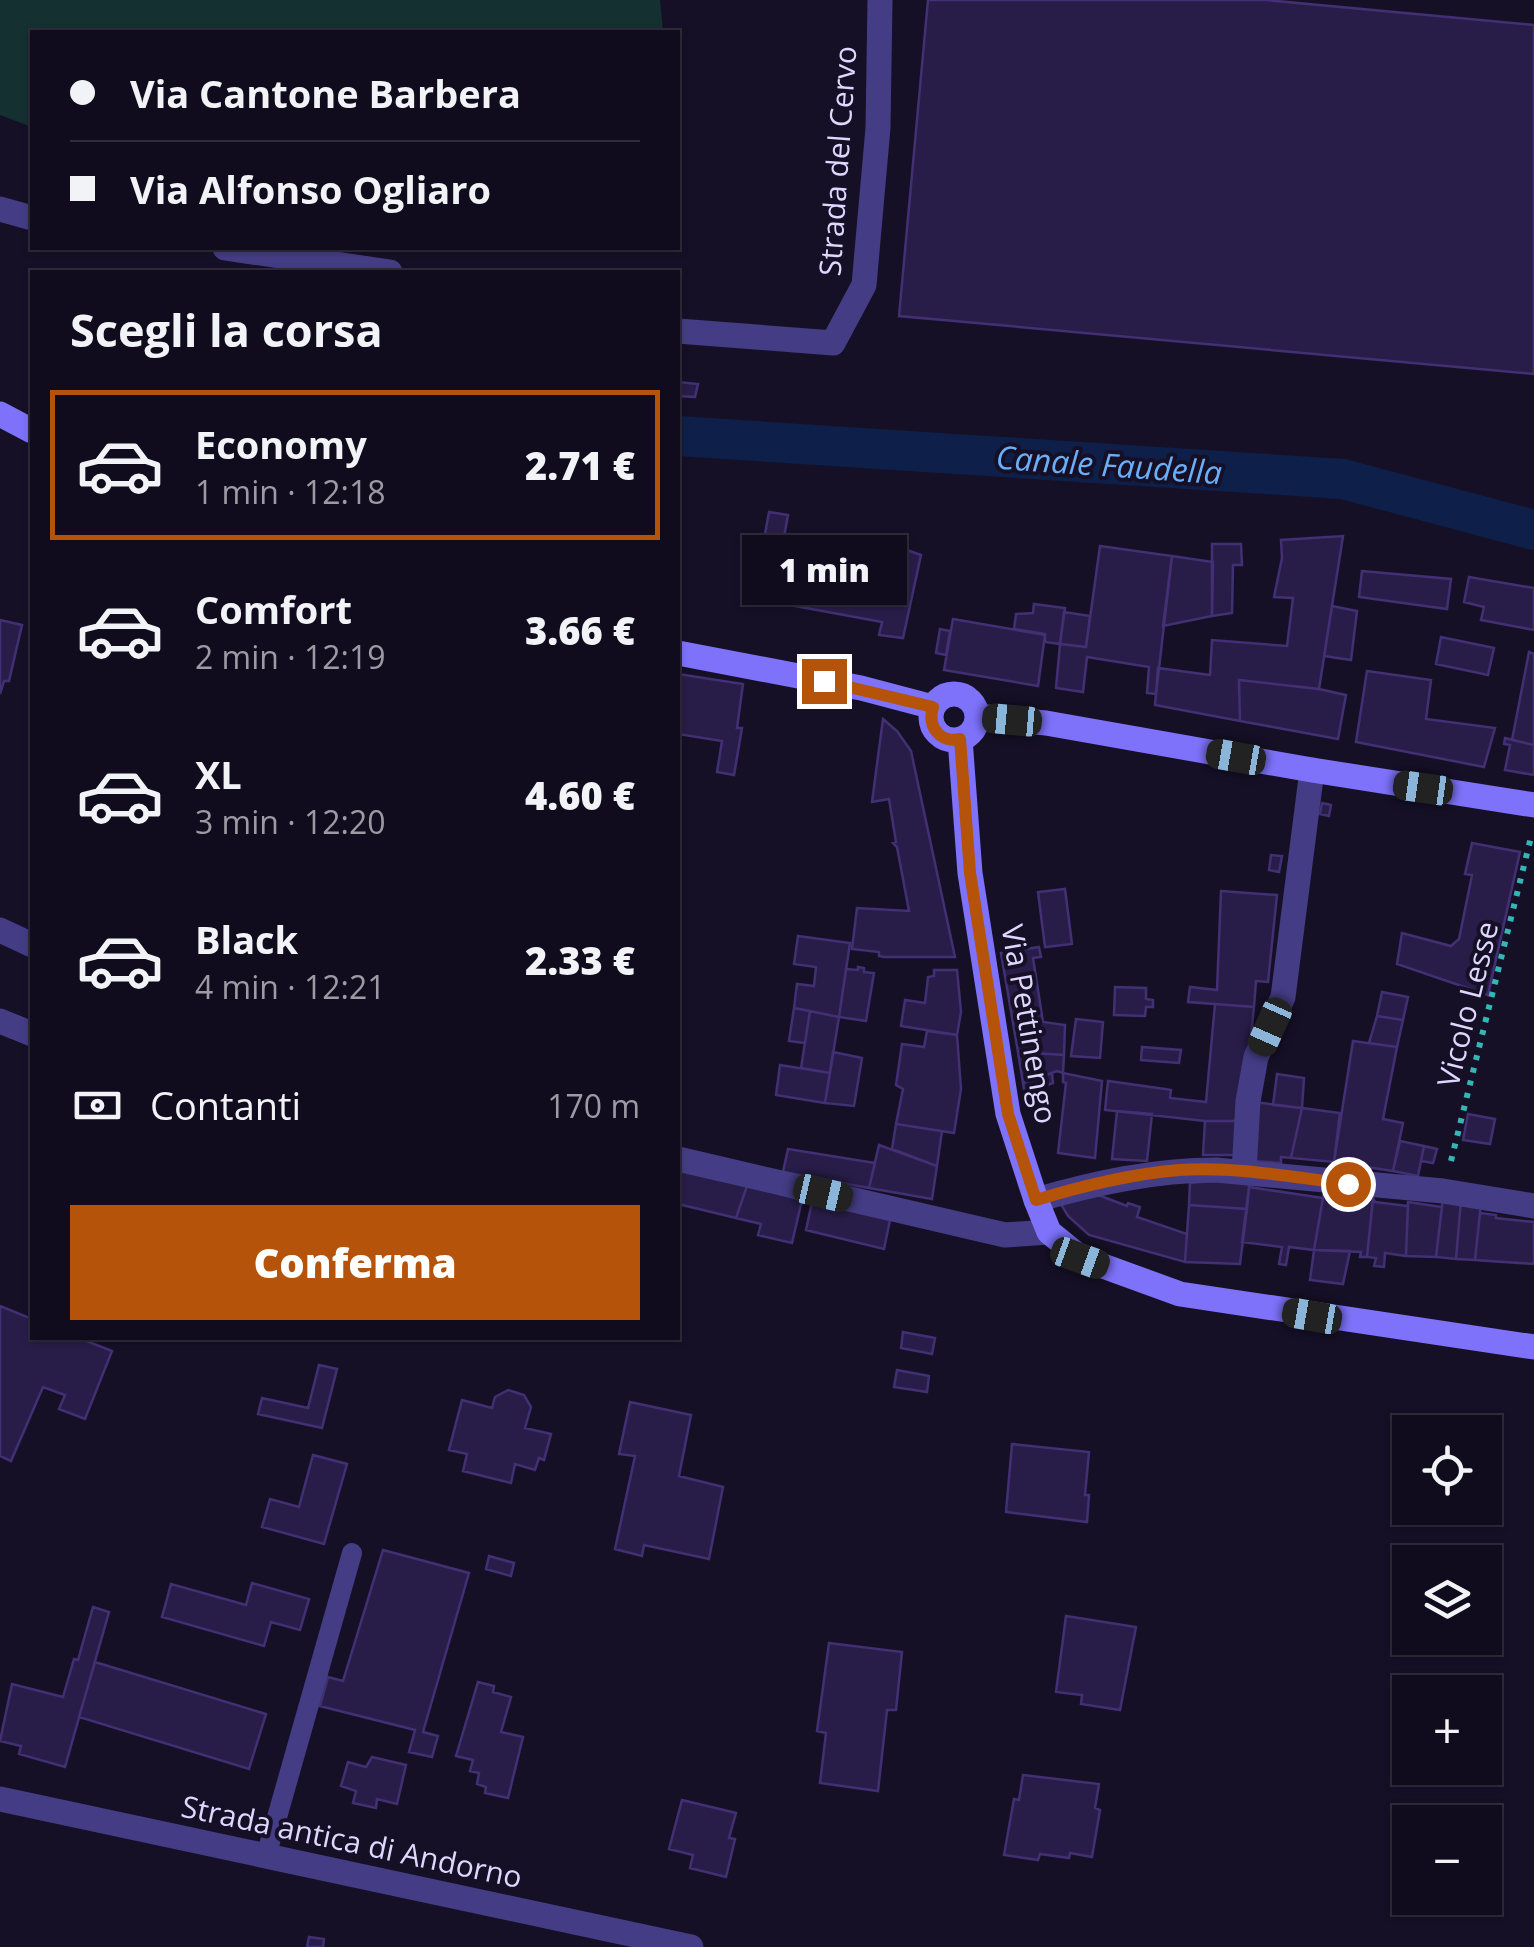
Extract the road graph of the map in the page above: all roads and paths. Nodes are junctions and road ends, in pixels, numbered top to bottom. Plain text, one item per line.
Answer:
1 (880, 0) edge
2 (0, 209) edge
3 (30, 217) edge
4 (239, 250) edge
5 (376, 270) edge
6 (680, 331) edge
7 (0, 414) edge
8 (30, 430) edge
9 (680, 653) edge
10 (933, 707) junction
11 (977, 716) junction
12 (960, 739) junction
13 (1312, 770) junction
14 (1534, 805) edge
15 (1534, 827) edge
16 (0, 930) edge
17 (30, 943) edge
18 (0, 1020) edge
19 (30, 1033) edge
20 (680, 1159) edge
21 (1244, 1172) junction
22 (1443, 1192) junction
23 (1036, 1200) junction
24 (1534, 1206) edge
25 (1050, 1232) junction
26 (1534, 1347) edge
27 (352, 1553) dead end
28 (0, 1800) edge
29 (266, 1856) junction
30 (691, 1947) edge

1 - 6 street, Strada del Cervo
2 - 3 street
4 - 5 street
7 - 8 main road
9 - 10 main road
10 - 11 main road
10 - 12 main road
11 - 12 main road
11 - 13 main road
12 - 23 main road, Via Pettinengo
13 - 14 main road
13 - 21 street
15 - 22 path, Vicolo Lesse
16 - 17 street
18 - 19 street
20 - 25 street
21 - 22 street
21 - 23 street
22 - 24 street
23 - 25 main road, Via Pettinengo
25 - 26 main road, Via Pettinengo
27 - 29 lane
28 - 29 street, Strada antica di Andorno
29 - 30 street, Strada antica di Andorno

